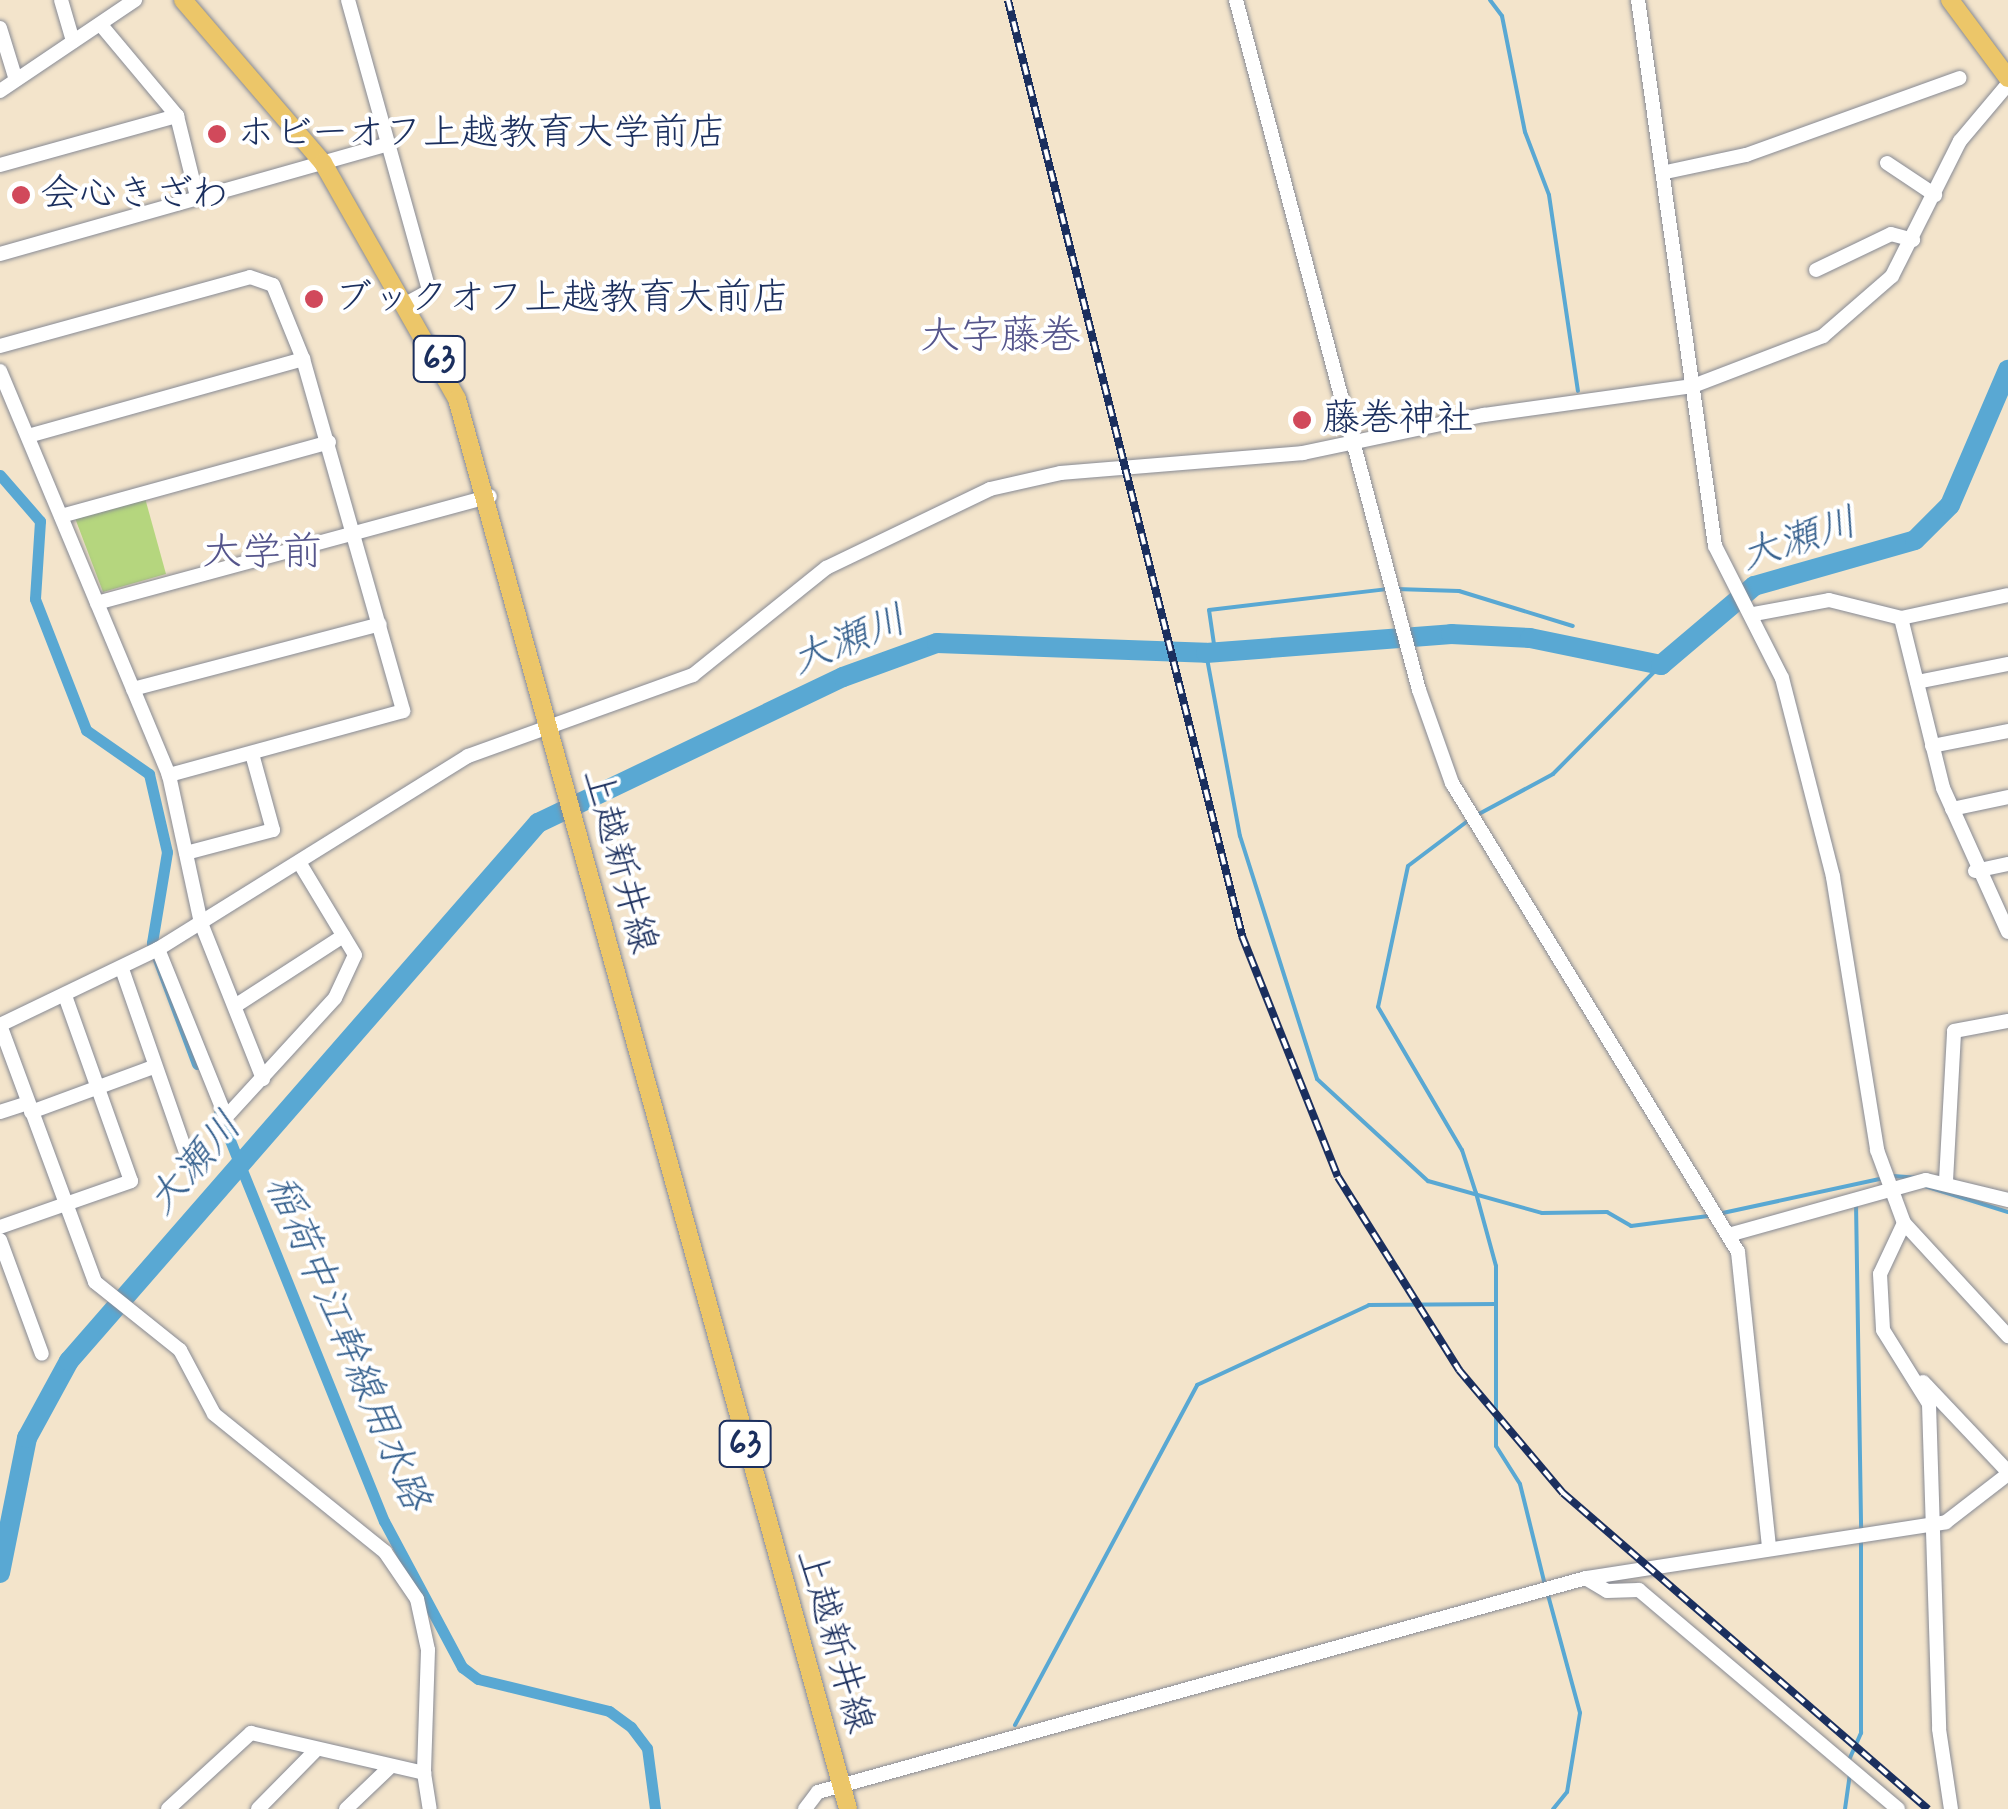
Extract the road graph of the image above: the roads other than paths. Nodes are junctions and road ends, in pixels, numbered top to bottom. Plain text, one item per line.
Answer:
1 (61, 0) edge
2 (135, 0) edge
3 (184, 0) edge
4 (348, 0) edge
5 (1236, 0) edge
6 (1638, 0) edge
7 (1950, 0) edge
8 (101, 26) junction
9 (0, 28) edge
10 (73, 42) junction
11 (1960, 78) dead end
12 (16, 80) junction
13 (2008, 81) edge
14 (0, 91) edge
15 (177, 116) junction
16 (389, 144) junction
17 (323, 163) junction
18 (1887, 163) dead end
19 (0, 164) edge
20 (1666, 172) junction
21 (1934, 194) junction
22 (197, 197) junction
23 (1912, 240) junction
24 (0, 254) edge
25 (1816, 270) dead end
26 (410, 302) junction
27 (0, 346) edge
28 (303, 359) junction
29 (0, 371) edge
30 (1692, 386) junction
31 (28, 436) junction
32 (329, 442) junction
33 (1354, 442) junction
34 (490, 496) junction
35 (61, 516) junction
36 (356, 534) junction
37 (2008, 595) edge
38 (96, 603) junction
39 (1751, 610) junction
40 (1901, 618) junction
41 (380, 624) junction
42 (2008, 664) edge
43 (1917, 682) junction
44 (133, 689) junction
45 (549, 730) junction
46 (2008, 730) edge
47 (1932, 746) junction
48 (252, 754) junction
49 (170, 775) junction
50 (2008, 797) edge
51 (1952, 809) junction
52 (186, 853) junction
53 (300, 864) junction
54 (2008, 864) edge
55 (1975, 871) junction
56 (201, 923) junction
57 (2008, 932) edge
58 (343, 936) junction
59 (158, 949) junction
60 (122, 969) junction
61 (65, 996) junction
62 (235, 1006) junction
63 (2008, 1021) edge
64 (0, 1024) edge
65 (154, 1067) junction
66 (263, 1078) junction
67 (98, 1088) junction
68 (30, 1107) junction
69 (0, 1112) edge
70 (186, 1150) dead end
71 (1946, 1181) junction
72 (1888, 1188) junction
73 (2008, 1200) edge
74 (66, 1203) junction
75 (1904, 1223) junction
76 (0, 1227) edge
77 (1732, 1234) junction
78 (0, 1240) edge
79 (2008, 1336) edge
80 (42, 1354) dead end
81 (1918, 1380) junction
82 (2008, 1473) edge
83 (1934, 1525) junction
84 (1770, 1546) junction
85 (1586, 1578) junction
86 (318, 1749) junction
87 (390, 1766) junction
88 (424, 1774) junction
89 (841, 1786) junction
90 (168, 1809) edge
91 (258, 1809) edge
92 (346, 1809) edge
93 (430, 1809) edge
94 (805, 1809) edge
95 (848, 1809) edge
96 (1898, 1809) edge
97 (1951, 1809) edge

1 - 10 street
2 - 8 street
3 - 17 main road, 上越新井線 / 63
4 - 16 street
5 - 33 street
6 - 20 street
7 - 13 main road
8 - 10 street
8 - 15 street
9 - 12 street
10 - 12 street
11 - 20 street
12 - 14 street
13 - 21 street
15 - 19 street
15 - 22 street
16 - 17 street
16 - 26 street
17 - 22 street
17 - 26 main road, 上越新井線 / 63
18 - 21 street
20 - 30 street
21 - 23 street
22 - 24 street
23 - 25 street
23 - 30 street
26 - 34 main road, 上越新井線 / 63
27 - 28 street
28 - 31 street
28 - 32 street
29 - 31 street
30 - 33 street
30 - 39 street
31 - 35 street
32 - 35 street
32 - 36 street
33 - 45 street
33 - 77 street
34 - 36 street
34 - 45 main road, 上越新井線 / 63
35 - 38 street
36 - 38 street
36 - 41 street
37 - 40 street
38 - 44 street
39 - 40 street
39 - 72 street
40 - 43 street
41 - 44 street
41 - 48 street
42 - 43 street
43 - 47 street
44 - 49 street
45 - 53 street
45 - 89 main road, 上越新井線 / 63
46 - 47 street
47 - 51 street
48 - 49 street
48 - 52 street
49 - 52 street
50 - 51 street
51 - 55 street
52 - 56 street
53 - 56 street
53 - 58 street
54 - 55 street
55 - 57 street
56 - 59 street
56 - 62 street
58 - 62 street
58 - 66 street
59 - 60 street
59 - 66 street
60 - 61 street
60 - 65 street
61 - 64 street
61 - 67 street
62 - 66 street
63 - 71 street
64 - 68 street
65 - 67 street
65 - 70 street
67 - 68 street
67 - 74 street
68 - 69 street
68 - 74 street
71 - 72 street
71 - 73 street
72 - 75 street
72 - 77 street
74 - 76 street
74 - 88 street
75 - 79 street
75 - 81 street
77 - 84 street
78 - 80 street
81 - 82 street
81 - 83 street
82 - 83 street
83 - 84 street
83 - 97 street
84 - 85 street
85 - 89 street
85 - 96 street
86 - 87 street
86 - 90 street
86 - 91 street
87 - 88 street
87 - 92 street
88 - 93 street
89 - 94 street
89 - 95 main road, 上越新井線 / 63

